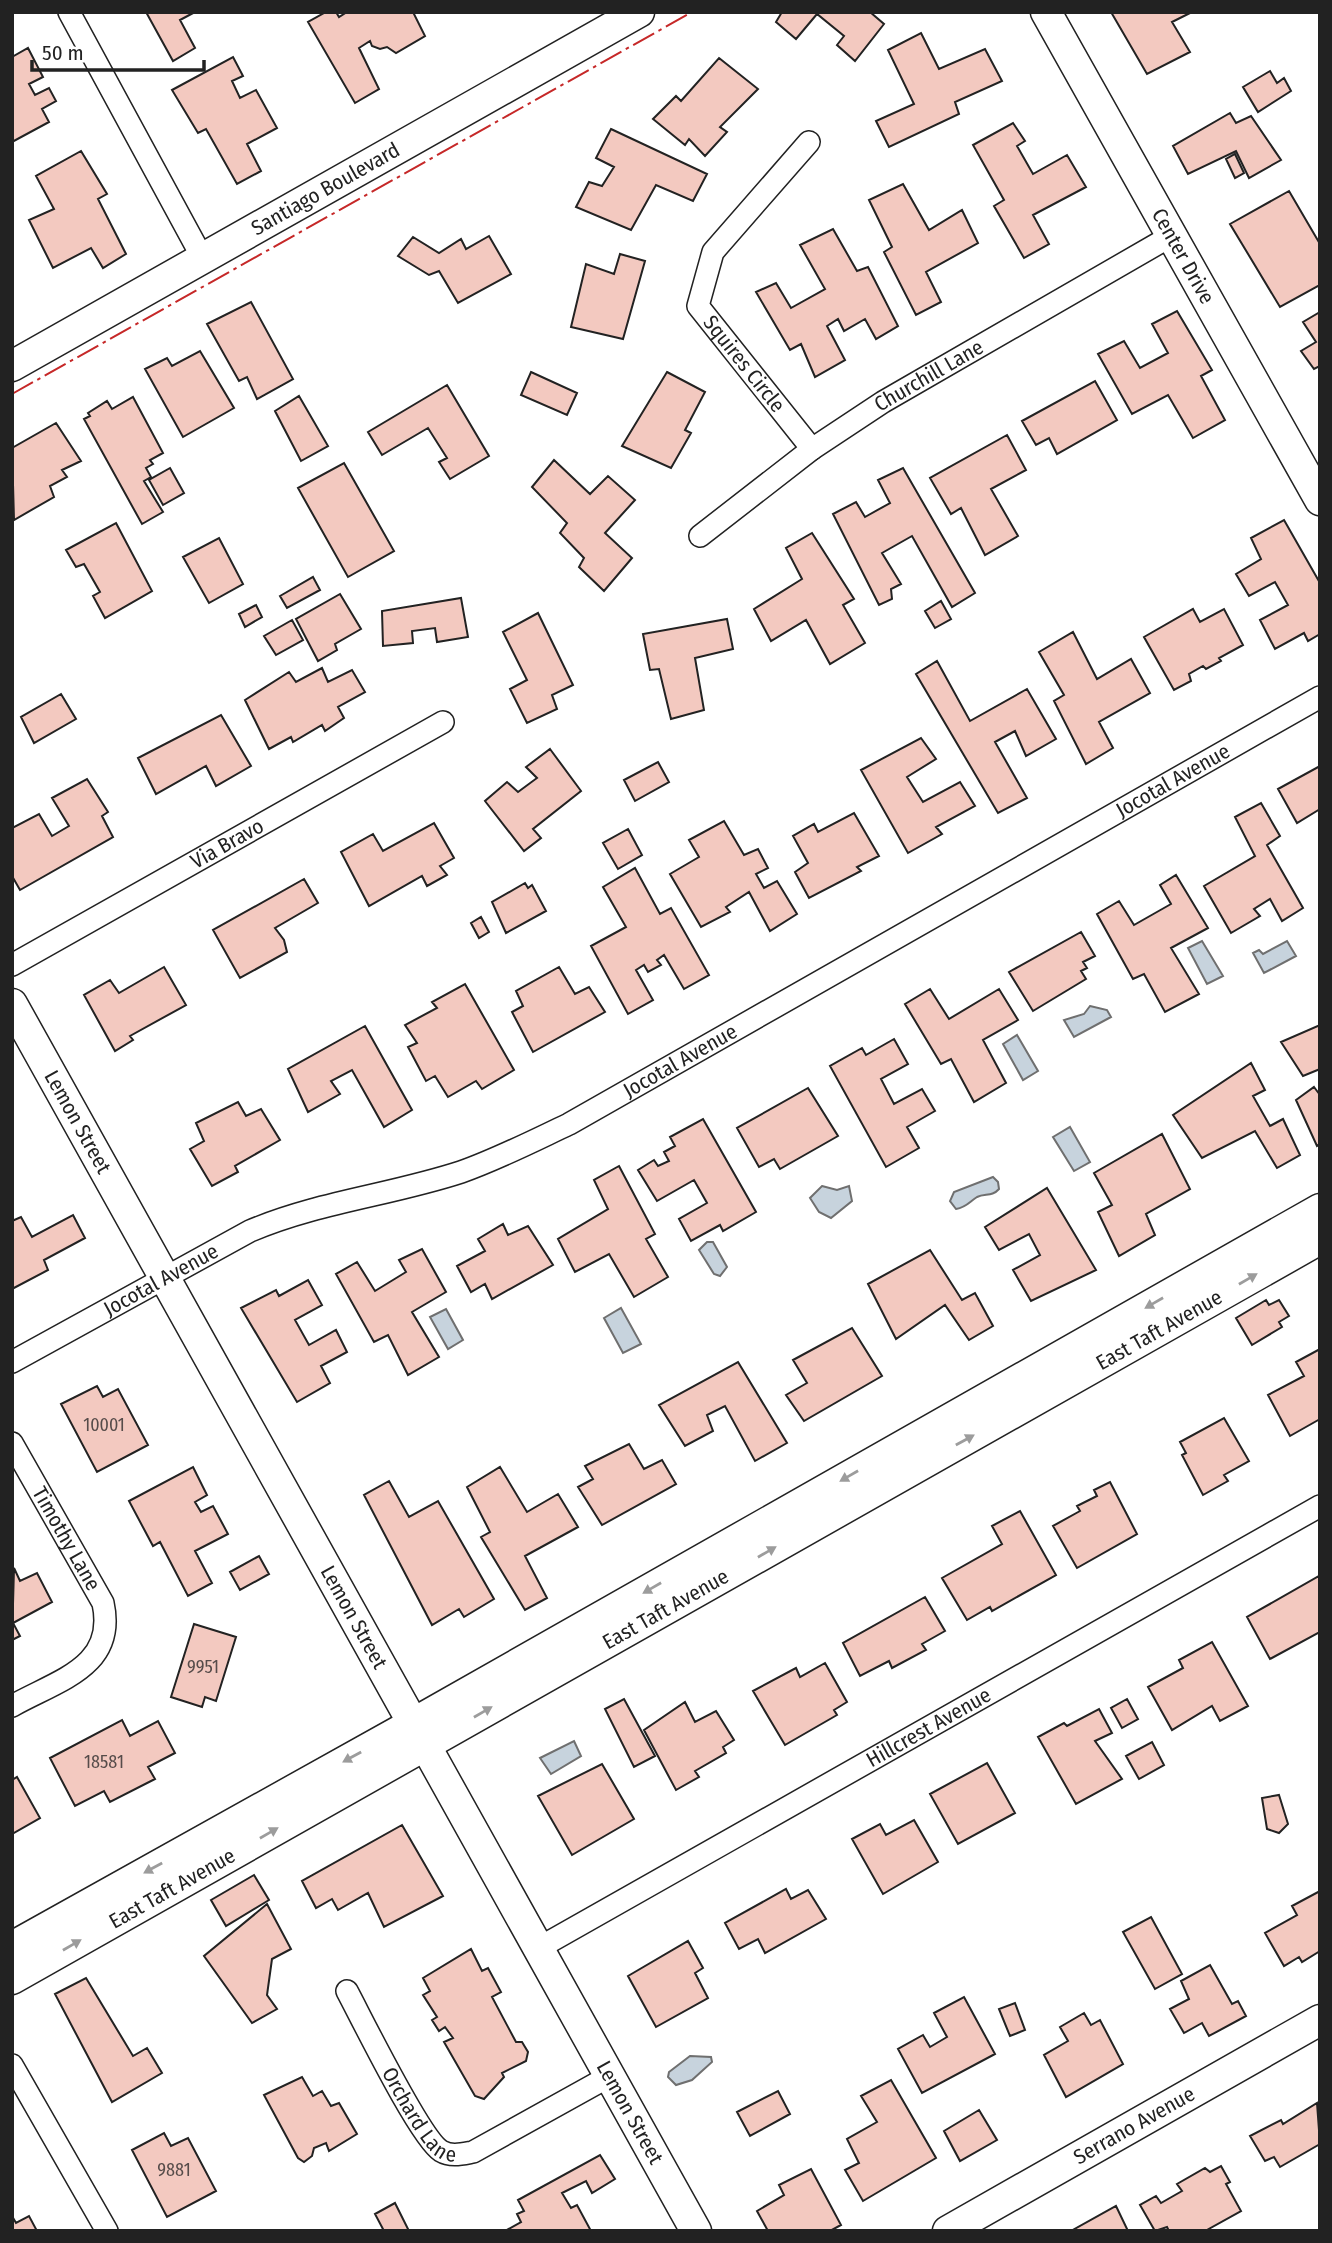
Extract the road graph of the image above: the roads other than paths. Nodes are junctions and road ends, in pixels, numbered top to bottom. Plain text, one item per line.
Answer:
1 (69, 12) edge
2 (639, 12) edge
3 (1046, 12) edge
4 (809, 142) dead end
5 (1171, 236) junction
6 (203, 259) junction
7 (12, 366) edge
8 (812, 449) junction
9 (1320, 500) edge
10 (700, 536) dead end
11 (1320, 697) edge
12 (443, 722) dead end
13 (12, 965) edge
14 (12, 1004) edge
15 (1320, 1209) edge
16 (1320, 1239) edge
17 (164, 1277) junction
18 (1101, 1348) junction
19 (12, 1362) edge
20 (12, 1443) edge
21 (1320, 1506) edge
22 (12, 1706) edge
23 (418, 1735) junction
24 (12, 1947) edge
25 (537, 1949) junction
26 (12, 1979) edge
27 (346, 1991) dead end
28 (1320, 2020) edge
29 (12, 2065) edge
30 (608, 2077) junction
31 (107, 2231) edge
32 (696, 2231) edge
33 (948, 2231) edge

1 - 6 street
2 - 6 street, Santiago Boulevard
3 - 5 street, Center Drive
4 - 8 street, Squires Circle
5 - 8 street, Churchill Lane
5 - 9 street, Center Drive
6 - 7 street, Santiago Boulevard
8 - 10 street, Churchill Lane
11 - 17 street, Jocotal Avenue
12 - 13 street, Via Bravo
14 - 17 street, Lemon Street
15 -> 18 street, East Taft Avenue
18 -> 16 street, East Taft Avenue
17 - 19 street, Jocotal Avenue
17 - 23 street, Lemon Street
18 - 23 street, East Taft Avenue
20 - 22 street, Timothy Lane
21 - 25 street, Hillcrest Avenue
23 -> 24 street, East Taft Avenue
23 - 25 street, Lemon Street
26 -> 23 street, East Taft Avenue
25 - 30 street, Lemon Street
27 - 30 street, Orchard Lane
28 - 33 street, Serrano Avenue
29 - 31 street
30 - 32 street, Lemon Street

